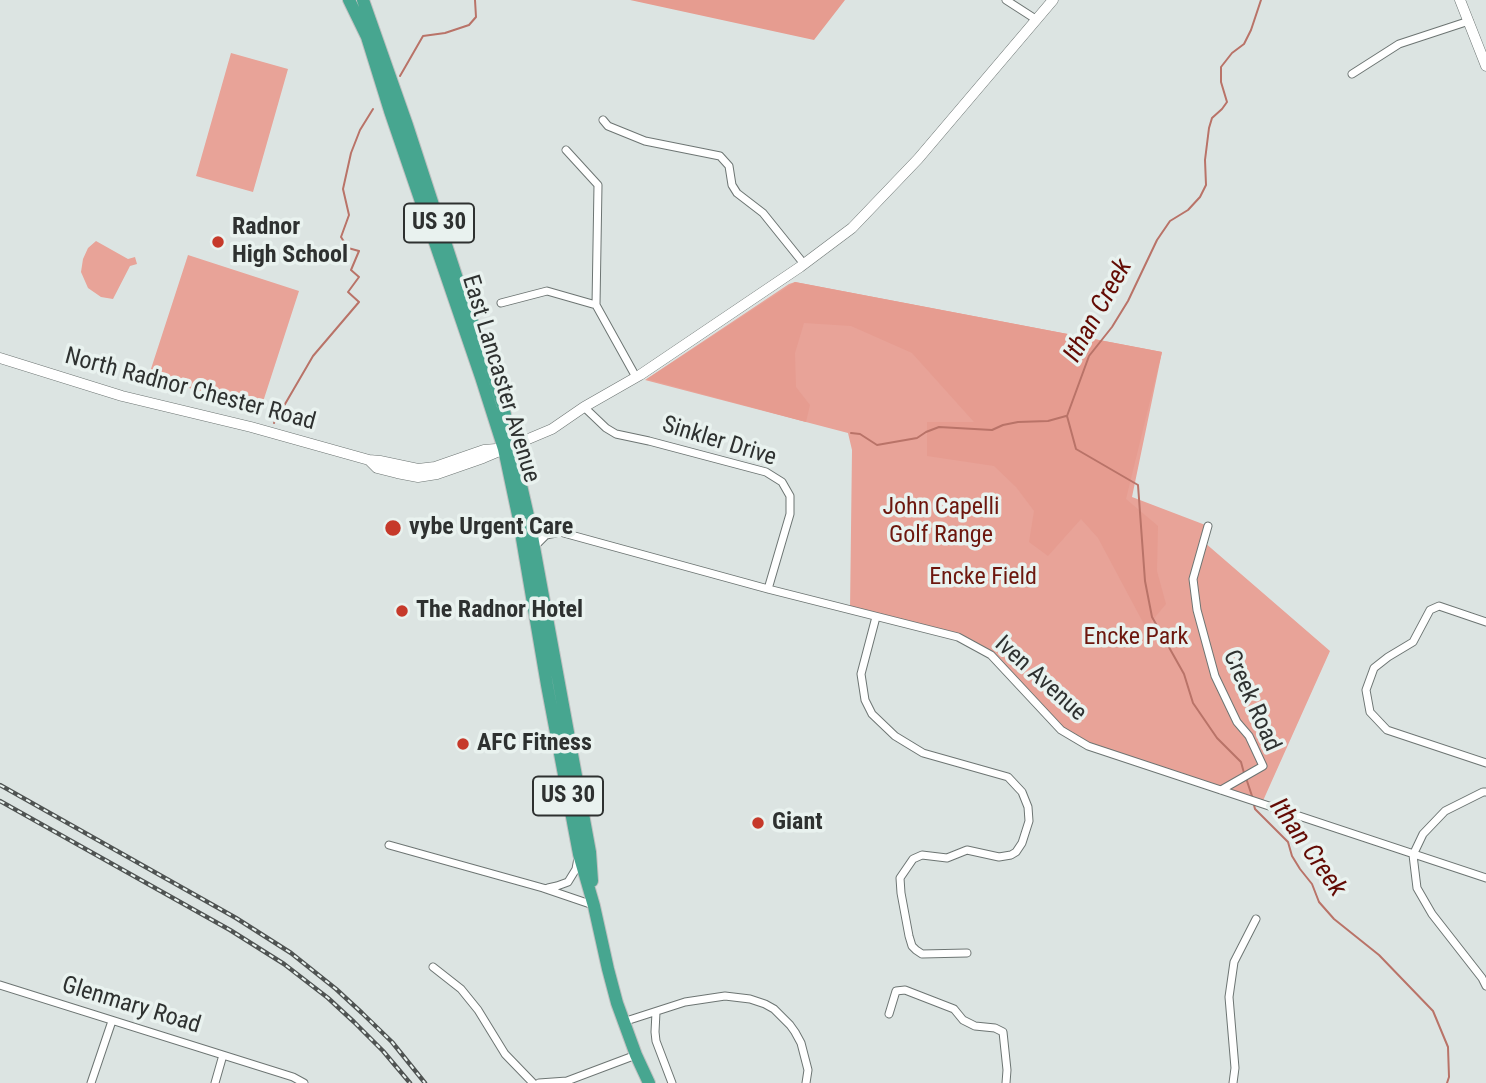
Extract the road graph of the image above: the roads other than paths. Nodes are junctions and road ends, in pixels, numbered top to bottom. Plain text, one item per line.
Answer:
1 (349, 0) edge
2 (364, 0) edge
3 (1006, 0) edge
4 (1052, 0) edge
5 (1460, 0) edge
6 (1037, 20) junction
7 (1469, 20) junction
8 (1486, 66) edge
9 (1352, 74) dead end
10 (603, 120) dead end
11 (566, 150) dead end
12 (804, 264) junction
13 (501, 303) dead end
14 (596, 305) junction
15 (0, 358) edge
16 (636, 377) junction
17 (584, 407) junction
18 (508, 448) junction
19 (529, 520) junction
20 (1208, 526) dead end
21 (560, 533) junction
22 (534, 547) junction
23 (768, 589) junction
24 (876, 617) junction
25 (1486, 622) edge
26 (1486, 763) edge
27 (1221, 790) junction
28 (1486, 792) edge
29 (389, 845) dead end
30 (579, 854) junction
31 (1413, 855) junction
32 (1486, 878) edge
33 (543, 888) junction
34 (594, 906) junction
35 (1256, 919) dead end
36 (967, 953) dead end
37 (433, 967) dead end
38 (0, 985) edge
39 (1486, 986) edge
40 (656, 1012) junction
41 (889, 1014) dead end
42 (112, 1021) junction
43 (623, 1022) junction
44 (223, 1055) junction
45 (636, 1055) junction
46 (91, 1083) edge
47 (215, 1083) edge
48 (304, 1083) edge
49 (533, 1083) edge
50 (539, 1083) edge
51 (649, 1083) edge
52 (672, 1083) edge
53 (806, 1083) edge
54 (1006, 1083) edge
55 (1233, 1083) edge

1 - 18 highway, East Lancaster Avenue / US 30
2 - 18 highway, East Lancaster Avenue / US 30
3 - 6 street
4 - 6 main road, North Radnor Chester Road
5 - 7 main road
6 - 12 main road, North Radnor Chester Road
7 - 8 main road
7 - 9 street
10 - 12 street
11 - 14 street
12 - 16 main road, North Radnor Chester Road
13 - 14 street
14 - 16 street
15 - 18 main road, North Radnor Chester Road
16 - 17 main road, North Radnor Chester Road
17 - 18 main road, North Radnor Chester Road
17 - 23 street, Sinkler Drive
18 - 19 highway, East Lancaster Avenue / US 30
18 - 30 highway, East Lancaster Avenue / US 30
19 - 21 street, Iven Avenue
19 - 22 highway, East Lancaster Avenue / US 30
20 - 27 street, Creek Road
21 - 22 street
21 - 23 street, Iven Avenue
22 - 34 highway, East Lancaster Avenue / US 30
23 - 24 street, Iven Avenue
24 - 27 street, Iven Avenue
24 - 36 street
25 - 26 street
27 - 31 street, Iven Avenue
28 - 31 street
29 - 33 street
30 - 33 street
30 - 34 highway, East Lancaster Avenue / US 30
31 - 32 street, Iven Avenue
31 - 39 street
33 - 34 street
34 - 43 highway, East Lancaster Avenue / US 30
35 - 55 street
37 - 49 street
38 - 42 street, Glenmary Road
40 - 43 street
40 - 52 street
40 - 53 street
41 - 54 street
42 - 44 street, Glenmary Road
42 - 46 street
43 - 45 highway, East Lancaster Avenue / US 30
44 - 47 street, Glenmary Road
44 - 48 street
45 - 50 street
45 - 51 highway, East Lancaster Avenue / US 30

